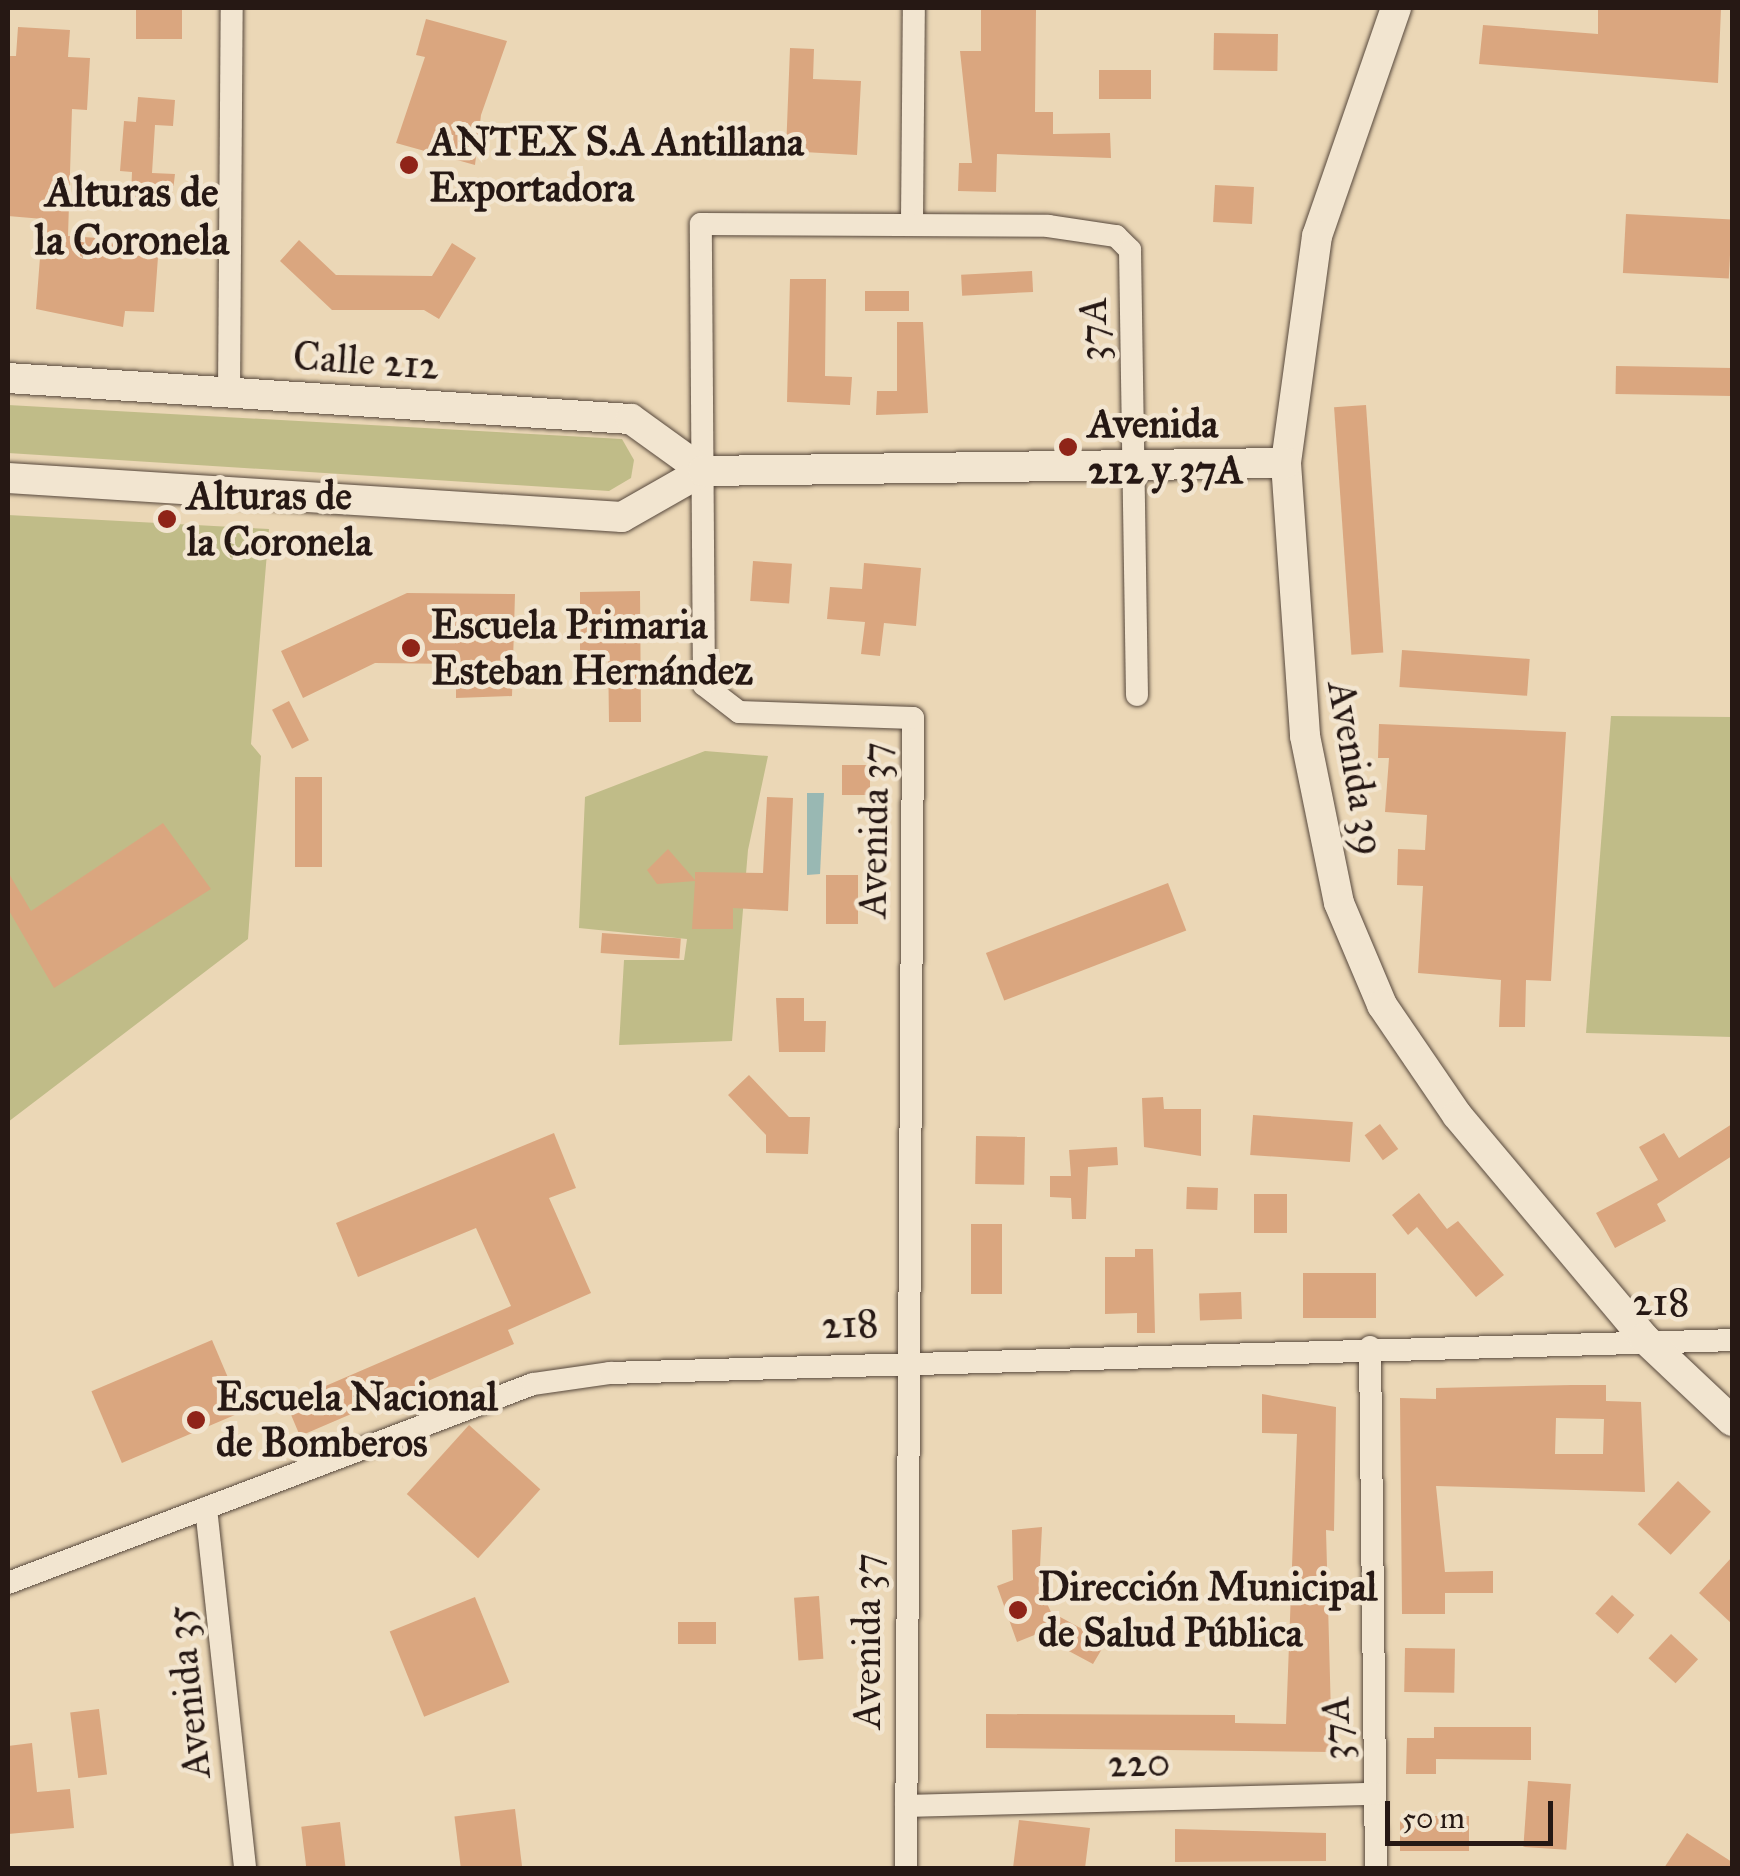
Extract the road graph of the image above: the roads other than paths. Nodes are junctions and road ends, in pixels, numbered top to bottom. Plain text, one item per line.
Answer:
1 (232, 8) edge
2 (914, 8) edge
3 (1396, 8) edge
4 (912, 221) junction
5 (8, 378) edge
6 (229, 392) junction
7 (1129, 462) junction
8 (1286, 463) junction
9 (703, 471) junction
10 (8, 478) edge
11 (1136, 695) dead end
12 (1644, 1338) junction
13 (1732, 1340) edge
14 (1370, 1347) junction
15 (904, 1359) junction
16 (1732, 1421) edge
17 (206, 1508) junction
18 (8, 1583) edge
19 (1374, 1794) junction
20 (906, 1806) junction
21 (244, 1868) edge
22 (906, 1868) edge
23 (1376, 1868) edge

1 - 6 street
2 - 4 street
3 - 8 street, Avenida 39
4 - 7 street, 37A
4 - 9 street, Avenida 37
5 - 6 street, Calle 212
6 - 9 street, Calle 212
7 - 8 street
7 - 9 street
7 - 11 street, 37A
8 - 12 street, Avenida 39
9 - 10 street
9 - 15 street, Avenida 37
12 - 13 street, 218
12 - 14 street, 218
12 - 16 street, Avenida 39
14 - 15 street, 218
14 - 19 street, 37A
15 - 17 street, 218
15 - 20 street, Avenida 37
17 - 18 street, 218
17 - 21 street, Avenida 35
19 - 20 street, 220
19 - 23 street, 37A
20 - 22 street, Avenida 37

